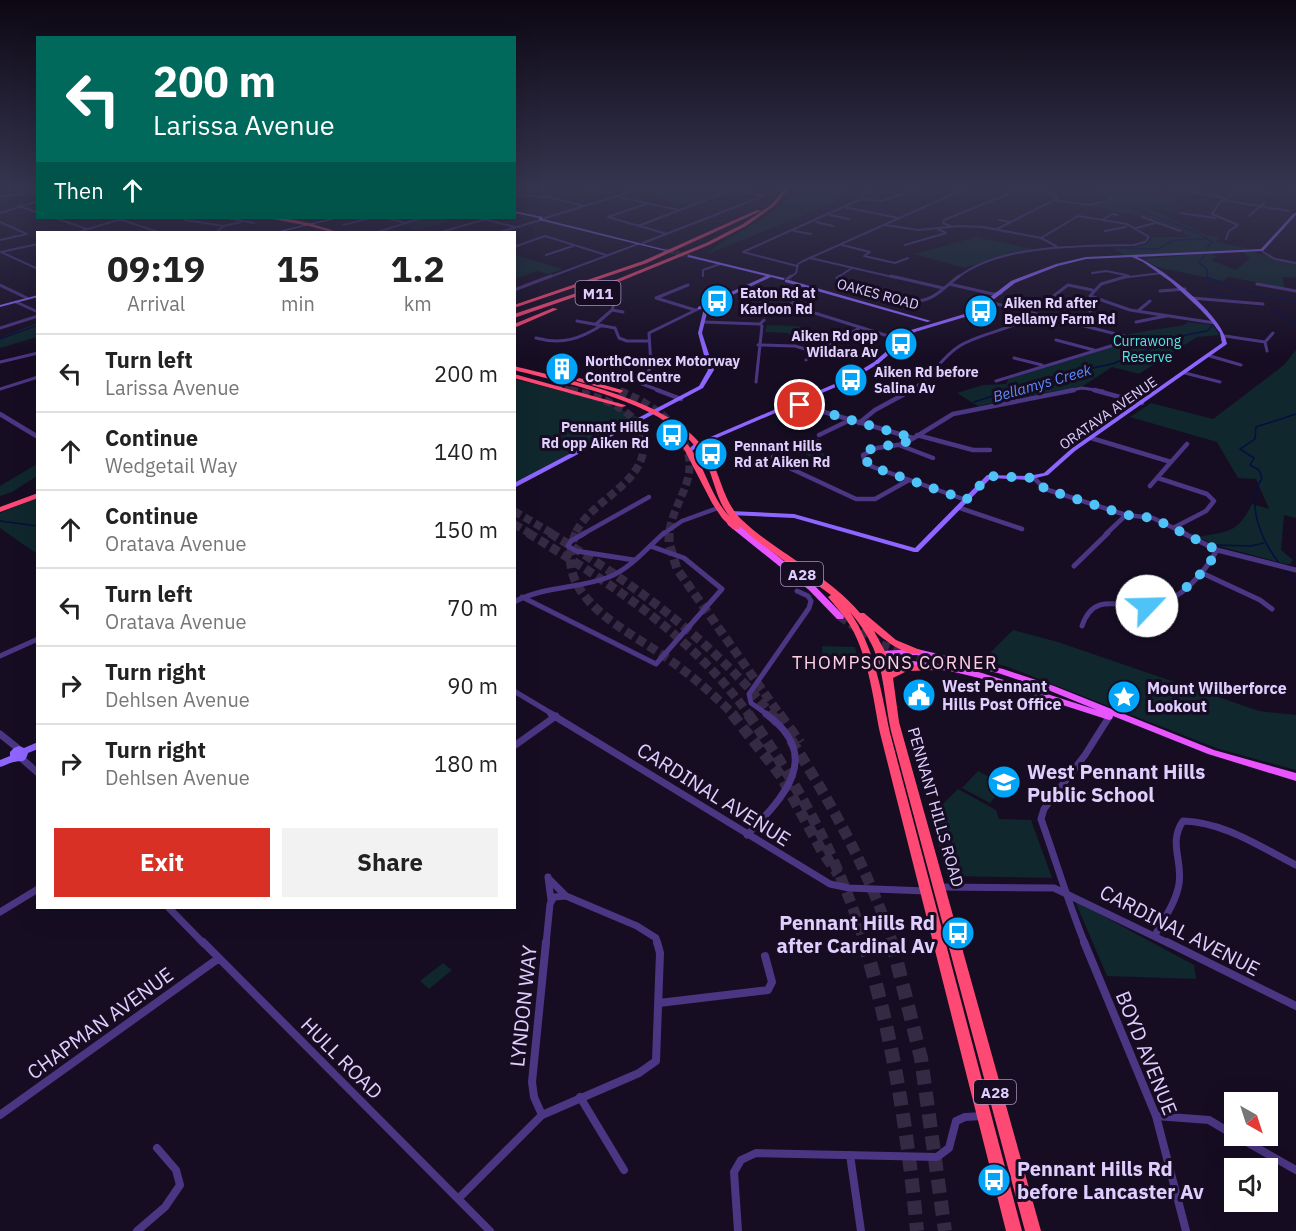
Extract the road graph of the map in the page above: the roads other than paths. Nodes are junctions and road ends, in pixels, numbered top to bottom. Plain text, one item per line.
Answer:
1 (36, 244) edge
2 (569, 244) edge
3 (639, 244) edge
4 (641, 244) edge
5 (682, 244) edge
6 (687, 244) edge
7 (701, 244) edge
8 (705, 244) edge
9 (760, 244) edge
10 (839, 244) edge
11 (842, 244) edge
12 (1053, 244) edge
13 (1132, 244) edge
14 (1267, 244) edge
15 (573, 246) junction
16 (1056, 246) junction
17 (1262, 251) junction
18 (0, 252) edge
19 (665, 252) junction
20 (737, 254) dead end
21 (744, 254) junction
22 (546, 255) dead end
23 (607, 255) junction
24 (689, 256) tunnel mouth
25 (1137, 257) junction
26 (810, 258) junction
27 (908, 258) dead end
28 (1296, 263) edge
29 (720, 264) junction
30 (797, 266) junction
31 (36, 268) edge
32 (852, 268) junction
33 (1092, 273) dead end
34 (1162, 273) junction
35 (644, 275) junction
36 (703, 276) dead end
37 (1127, 276) junction
38 (771, 277) junction
39 (784, 280) junction
40 (949, 284) junction
41 (1257, 284) dead end
42 (0, 285) edge
43 (682, 286) dead end
44 (943, 288) junction
45 (516, 289) edge
46 (1185, 289) junction
47 (815, 290) junction
48 (1092, 290) junction
49 (1160, 291) dead end
50 (1296, 291) edge
51 (1002, 292) junction
52 (36, 296) edge
53 (27, 298) junction
54 (1192, 298) junction
55 (516, 300) edge
56 (1047, 301) dead end
57 (1100, 301) junction
58 (1150, 301) dead end
59 (16, 302) junction
60 (989, 302) junction
61 (614, 304) dead end
62 (1263, 304) dead end
63 (0, 306) edge
64 (516, 307) edge
65 (516, 307) edge
66 (702, 308) junction
67 (612, 310) junction
68 (1138, 310) junction
69 (1090, 311) dead end
70 (623, 312) dead end
71 (36, 313) edge
72 (1037, 314) junction
73 (36, 315) edge
74 (1166, 316) junction
75 (516, 317) edge
76 (516, 317) edge
77 (576, 321) dead end
78 (703, 322) junction
79 (929, 322) junction
80 (1136, 322) dead end
81 (1215, 323) junction
82 (596, 324) junction
83 (516, 325) edge
84 (602, 325) junction
85 (0, 328) edge
86 (858, 329) junction
87 (1273, 333) dead end
88 (1225, 336) junction
89 (536, 338) dead end
90 (901, 340) junction
91 (1056, 340) dead end
92 (649, 341) junction
93 (1266, 342) junction
94 (758, 345) junction
95 (30, 347) dead end
96 (1095, 350) junction
97 (1267, 351) dead end
98 (36, 352) edge
99 (815, 352) junction
100 (36, 353) edge
101 (1210, 356) junction
102 (596, 358) dead end
103 (1014, 358) dead end
104 (650, 359) junction
105 (806, 360) dead end
106 (0, 362) edge
107 (1043, 365) junction
108 (1240, 365) dead end
109 (516, 371) edge
110 (516, 371) edge
111 (516, 372) edge
112 (516, 372) edge
113 (1185, 374) junction
114 (36, 378) edge
115 (996, 381) dead end
116 (756, 382) dead end
117 (1220, 382) dead end
118 (556, 386) tunnel mouth
119 (0, 389) edge
120 (620, 391) tunnel mouth
121 (681, 399) junction
122 (1142, 403) junction
123 (797, 404) junction
124 (0, 414) edge
125 (651, 415) junction
126 (848, 421) junction
127 (859, 423) junction
128 (819, 435) dead end
129 (36, 436) edge
130 (915, 437) junction
131 (1091, 438) junction
132 (698, 444) junction
133 (1188, 444) dead end
134 (899, 445) junction
135 (691, 450) junction
136 (990, 450) dead end
137 (773, 457) dead end
138 (933, 458) dead end
139 (1171, 462) junction
140 (1034, 478) junction
141 (1158, 478) junction
142 (909, 480) junction
143 (516, 485) edge
144 (1150, 486) dead end
145 (36, 490) edge
146 (36, 496) edge
147 (649, 497) dead end
148 (966, 500) junction
149 (0, 503) edge
150 (960, 508) junction
151 (0, 510) edge
152 (713, 510) junction
153 (1126, 515) junction
154 (731, 518) junction
155 (1175, 527) junction
156 (1022, 529) dead end
157 (650, 546) junction
158 (1217, 550) junction
159 (634, 560) junction
160 (1074, 566) dead end
161 (1295, 568) edge
162 (1202, 573) junction
163 (797, 591) dead end
164 (522, 597) junction
165 (516, 601) edge
166 (1272, 609) dead end
167 (856, 612) junction
168 (840, 617) tunnel mouth
169 (1082, 626) dead end
170 (36, 640) edge
171 (917, 652) junction
172 (881, 654) junction
173 (1, 655) edge
174 (925, 659) tunnel mouth
175 (938, 667) junction
176 (874, 673) junction
177 (888, 677) junction
178 (516, 692) edge
179 (1110, 715) junction
180 (556, 716) junction
181 (0, 734) edge
182 (516, 745) edge
183 (36, 746) edge
184 (19, 753) junction
185 (36, 771) edge
186 (1296, 777) edge
187 (747, 835) junction
188 (1296, 865) edge
189 (932, 887) junction
190 (908, 889) joint
191 (36, 890) edge
192 (1065, 891) junction
193 (566, 896) junction
194 (551, 900) junction
195 (170, 909) edge
196 (0, 912) edge
197 (1155, 935) junction
198 (765, 956) dead end
199 (219, 958) junction
200 (659, 1003) junction
201 (1296, 1006) edge
202 (580, 1097) junction
203 (542, 1114) junction
204 (0, 1115) edge
205 (984, 1116) junction
206 (1156, 1116) junction
207 (1224, 1129) edge
208 (1254, 1146) edge
209 (157, 1148) dead end
210 (850, 1155) junction
211 (624, 1170) dead end
212 (1296, 1170) edge
213 (458, 1199) junction
214 (137, 1231) edge
215 (490, 1231) edge
216 (738, 1231) edge
217 (861, 1231) edge
218 (1014, 1231) edge
219 (1033, 1231) edge
220 (1186, 1231) edge

1 - 18 street
2 - 15 street
3 - 23 street
4 - 19 street
5 - 19 highway
6 - 64 highway
7 - 75 highway
8 - 35 highway
9 - 21 street
10 - 26 street
11 - 27 street
12 - 16 street
13 - 16 street
14 - 17 street
15 - 22 street
15 - 23 street
16 - 40 street
17 - 25 street
17 - 28 street
18 - 31 street
19 - 55 highway, M11
19 - 65 highway
20 - 21 street
21 - 30 street
23 - 45 street
24 - 29 street, OAKES ROAD
25 - 34 street
25 - 51 street
26 - 30 street
26 - 32 street
29 - 36 street
29 - 38 street, OAKES ROAD
30 - 39 street
32 - 44 street
32 - 44 street
33 - 37 street
34 - 37 street
34 - 46 street
35 - 76 highway
35 - 83 highway, M11
37 - 48 street
38 - 39 street, OAKES ROAD
38 - 66 street
39 - 47 street, OAKES ROAD
40 - 44 street
40 - 51 street
41 - 50 street
42 - 53 street
43 - 66 street
46 - 49 street
46 - 54 street
47 - 79 street, OAKES ROAD
47 - 86 street
48 - 56 street
48 - 57 street
51 - 60 street
52 - 53 street
53 - 59 street
54 - 62 street
54 - 81 street
57 - 68 street
57 - 69 street
58 - 68 street
59 - 63 street
59 - 71 street
60 - 72 street
60 - 79 street
61 - 67 street
66 - 78 street
66 - 92 street
67 - 70 street
67 - 82 street
68 - 74 street
72 - 96 street
72 - 127 street
73 - 85 street
74 - 80 street
74 - 81 street
77 - 82 street
78 - 94 street
78 - 121 street
79 - 90 street
81 - 88 street
82 - 84 street
84 - 89 street
84 - 92 street
86 - 90 street
86 - 99 street
87 - 93 street
88 - 93 street
88 - 101 street, ORATAVA AVENUE
90 - 123 street
91 - 96 street
92 - 104 street
93 - 97 street
94 - 99 street
94 - 116 street
95 - 98 street
96 - 107 street
99 - 105 street
100 - 106 street
101 - 108 street
101 - 113 street, ORATAVA AVENUE
102 - 104 street
103 - 107 street
104 - 121 street
107 - 115 street
109 - 120 highway
110 - 125 highway, PENNANT HILLS ROAD / A28
111 - 118 highway
112 - 125 highway, PENNANT HILLS ROAD / A28
113 - 117 street
113 - 122 street, ORATAVA AVENUE
114 - 119 street
121 - 125 street
122 - 130 street
122 - 131 street, ORATAVA AVENUE
123 - 126 street
123 - 132 street
124 - 129 street
125 - 132 highway, PENNANT HILLS ROAD / A28
125 - 135 highway, PENNANT HILLS ROAD / A28
125 - 143 street
126 - 127 street
126 - 128 street
127 - 130 street
130 - 134 street
130 - 136 street
131 - 139 street
131 - 140 street, ORATAVA AVENUE
132 - 135 street
132 - 154 highway, PENNANT HILLS ROAD / A28
133 - 139 street
134 - 138 street
134 - 142 street
135 - 152 highway, PENNANT HILLS ROAD / A28
137 - 142 street
139 - 141 street
140 - 148 street
140 - 153 street
141 - 144 street
141 - 155 street
142 - 148 street
145 - 149 highway
146 - 151 highway
147 - 159 street
148 - 150 street
150 - 154 street
150 - 156 street
152 - 154 highway, PENNANT HILLS ROAD / A28
152 - 157 street
153 - 155 street
153 - 160 street
154 - 167 highway, PENNANT HILLS ROAD / A28
154 - 168 main road
154 - 176 highway, PENNANT HILLS ROAD / A28
155 - 158 street
157 - 159 street
157 - 164 street
158 - 161 street
158 - 162 street
159 - 164 street
162 - 166 street
162 - 169 street
163 - 187 street
164 - 165 street
167 - 171 highway
167 - 172 highway, PENNANT HILLS ROAD / A28
170 - 173 street
171 - 172 main road
171 - 175 main road
171 - 179 main road
172 - 176 highway
172 - 177 highway, PENNANT HILLS ROAD / A28
174 - 179 main road
175 - 177 highway
175 - 179 main road
176 - 189 highway, PENNANT HILLS ROAD / A28
177 - 189 highway, PENNANT HILLS ROAD / A28
178 - 180 street, CARDINAL AVENUE
179 - 186 main road
179 - 192 street
180 - 182 street
180 - 187 street, CARDINAL AVENUE
181 - 184 street
183 - 184 street
184 - 185 street
187 - 190 street, CARDINAL AVENUE
188 - 197 street
189 - 190 street, CARDINAL AVENUE
189 - 192 street, CARDINAL AVENUE
189 - 205 highway, PENNANT HILLS ROAD / A28
189 - 219 highway, PENNANT HILLS ROAD / A28
191 - 196 street
192 - 197 street, CARDINAL AVENUE
192 - 206 street, BOYD AVENUE
193 - 194 street
193 - 194 street, LYNDON WAY
193 - 200 street, LYNDON WAY
194 - 203 street, LYNDON WAY
195 - 199 street, HULL ROAD
197 - 201 street, CARDINAL AVENUE
198 - 200 street
199 - 204 street, CHAPMAN AVENUE
199 - 213 street, HULL ROAD
200 - 202 street, LYNDON WAY
202 - 203 street, LYNDON WAY
202 - 211 street
203 - 213 street, LYNDON WAY
205 - 210 street
205 - 218 highway, PENNANT HILLS ROAD / A28
206 - 207 street
206 - 220 street, BOYD AVENUE
208 - 212 street
209 - 214 street
210 - 216 street
210 - 217 street
213 - 215 street, HULL ROAD

